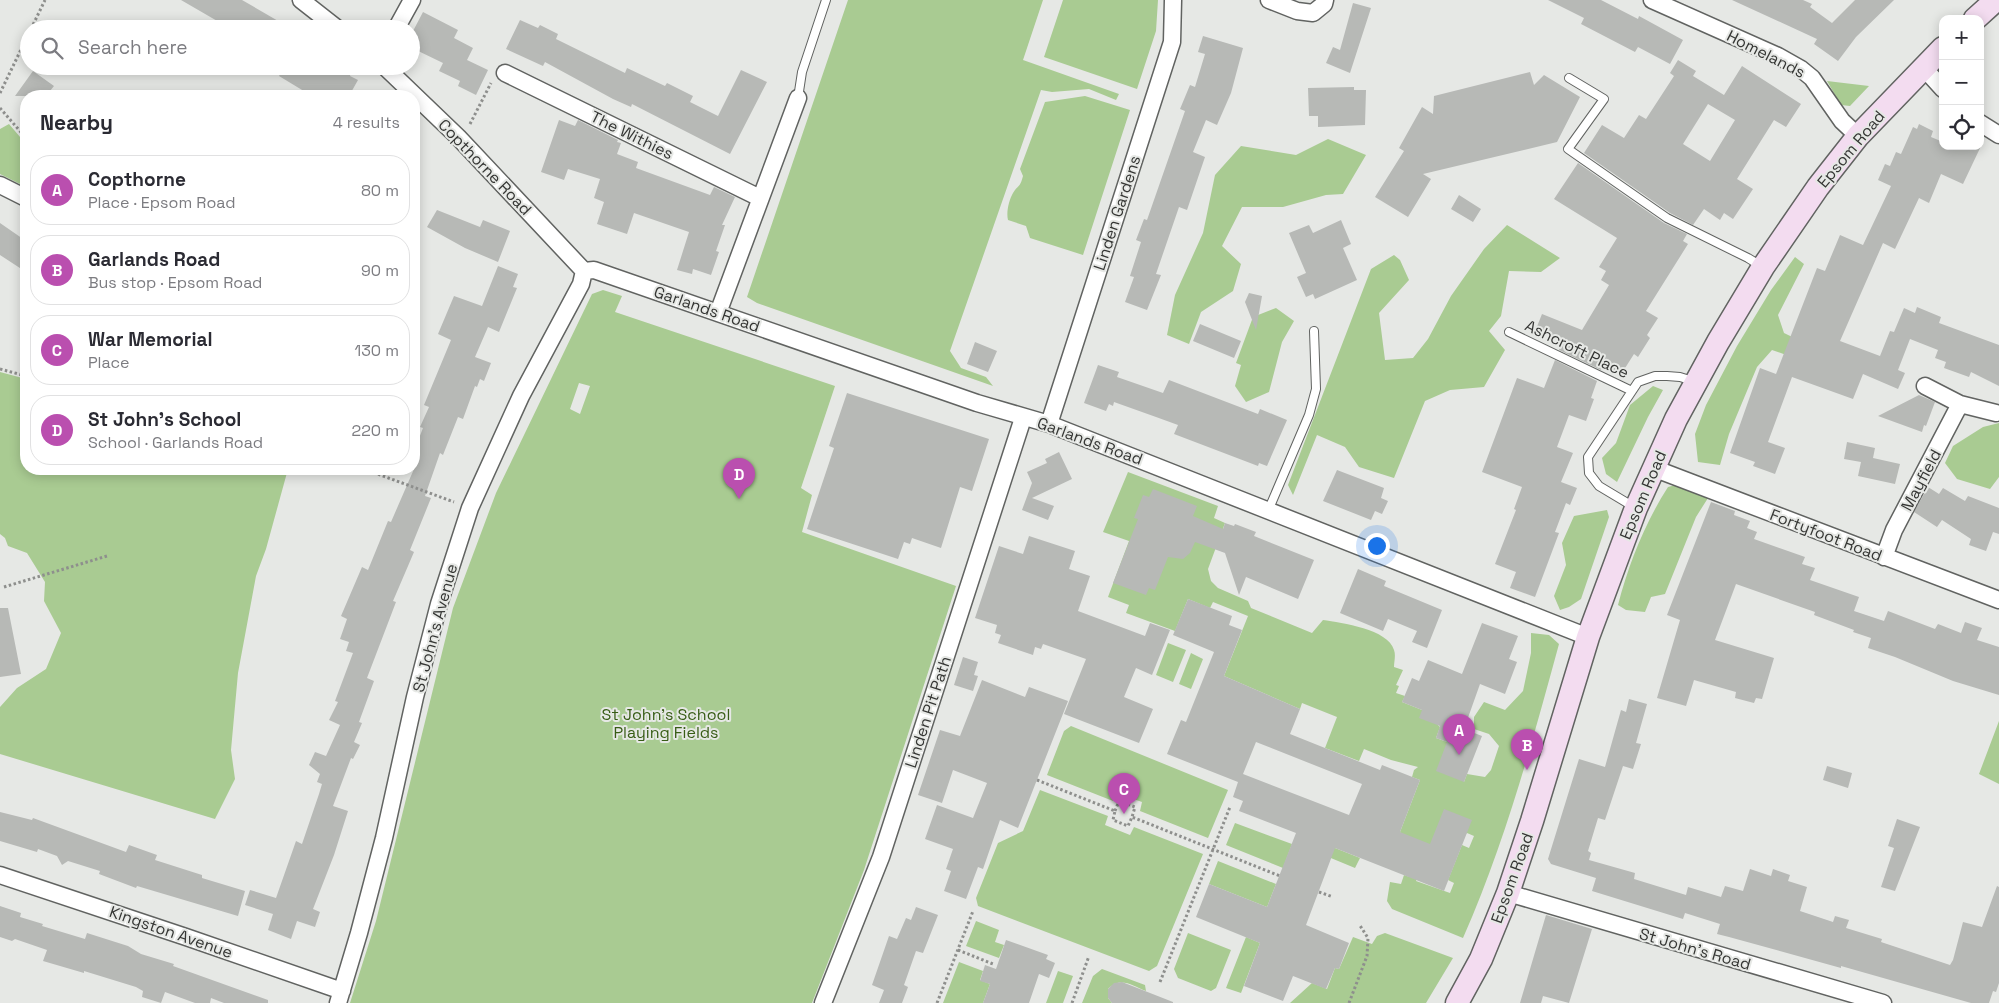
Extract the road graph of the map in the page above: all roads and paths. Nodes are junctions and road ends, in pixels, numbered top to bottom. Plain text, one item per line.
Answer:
1 (45, 0) edge
2 (301, 0) edge
3 (412, 0) edge
4 (826, 0) edge
5 (1173, 0) edge
6 (1268, 0) edge
7 (1325, 0) edge
8 (1652, 0) edge
9 (1996, 0) edge
10 (1979, 15) edge
11 (35, 20) edge
12 (327, 20) edge
13 (401, 20) edge
14 (20, 52) edge
15 (1939, 52) edge
16 (1923, 67) junction
17 (505, 73) joint
18 (393, 75) edge
19 (1569, 78) dead end
20 (1939, 85) edge
21 (409, 90) edge
22 (0, 93) edge
23 (798, 98) joint
24 (420, 101) edge
25 (0, 108) edge
26 (1984, 126) edge
27 (20, 131) edge
28 (1999, 135) edge
29 (1858, 136) junction
30 (458, 137) junction
31 (0, 186) edge
32 (20, 195) edge
33 (760, 198) junction
34 (1763, 268) junction
35 (584, 271) junction
36 (718, 313) junction
37 (1314, 331) dead end
38 (1510, 332) dead end
39 (0, 369) edge
40 (20, 374) edge
41 (1695, 382) junction
42 (1925, 386) dead end
43 (1632, 391) junction
44 (1960, 404) junction
45 (1996, 413) dead end
46 (1023, 418) junction
47 (1049, 424) junction
48 (1653, 468) junction
49 (380, 475) edge
50 (470, 508) junction
51 (1636, 508) junction
52 (1268, 510) junction
53 (107, 556) dead end
54 (1884, 557) junction
55 (4, 587) dead end
56 (1999, 600) edge
57 (1588, 637) junction
58 (1037, 780) dead end
59 (1230, 807) dead end
60 (1115, 811) junction
61 (1132, 817) junction
62 (1213, 850) junction
63 (0, 875) edge
64 (1280, 876) dead end
65 (1319, 892) dead end
66 (1508, 893) junction
67 (1333, 897) dead end
68 (973, 912) dead end
69 (1359, 924) dead end
70 (958, 950) junction
71 (1089, 956) dead end
72 (993, 964) dead end
73 (1160, 982) dead end
74 (340, 997) edge
75 (823, 1003) edge
76 (938, 1003) edge
77 (1072, 1003) edge
78 (1348, 1003) edge
79 (1457, 1003) edge
80 (1883, 1003) edge

1 - 11 path
2 - 12 street
3 - 13 street
4 - 23 lane
5 - 47 street, Linden Gardens
6 - 7 street
8 - 29 street, Homelands
9 - 10 main road
14 - 22 path
15 - 16 main road, Epsom Road
16 - 20 street
16 - 29 main road, Epsom Road
17 - 30 path
17 - 33 street, The Withies
18 - 21 street, Copthorne Road
19 - 34 lane
23 - 33 street
24 - 30 street, Copthorne Road
25 - 27 path
26 - 28 street
29 - 34 main road, Epsom Road
30 - 35 street, Copthorne Road
31 - 32 street
33 - 36 street
34 - 41 main road, Epsom Road
35 - 36 street, Garlands Road
35 - 50 street, St John's Avenue
36 - 46 street, Garlands Road
37 - 52 lane
38 - 43 lane, Ashcroft Place
39 - 40 path
41 - 43 lane, Ashcroft Place
41 - 48 main road, Epsom Road
42 - 44 street
43 - 51 lane, Ashcroft Place
44 - 45 street
44 - 54 street, Mayfield
46 - 47 street, Garlands Road
46 - 75 street, Linden Pit Path
47 - 52 street, Garlands Road
48 - 51 main road, Epsom Road
48 - 54 street, Fortyfoot Road
49 - 50 path
50 - 74 street, St John's Avenue
51 - 57 main road, Epsom Road
52 - 57 street, Garlands Road
53 - 55 path
54 - 56 street, Fortyfoot Road
57 - 66 main road, Epsom Road
58 - 60 path
59 - 62 path
60 - 61 path
60 - 61 path
61 - 62 path
62 - 64 path
62 - 73 path
63 - 74 street, Kingston Avenue
65 - 67 path
66 - 79 main road, Epsom Road
66 - 80 street, St John's Road
68 - 70 path
69 - 78 path
70 - 72 path
70 - 76 path
71 - 77 path

